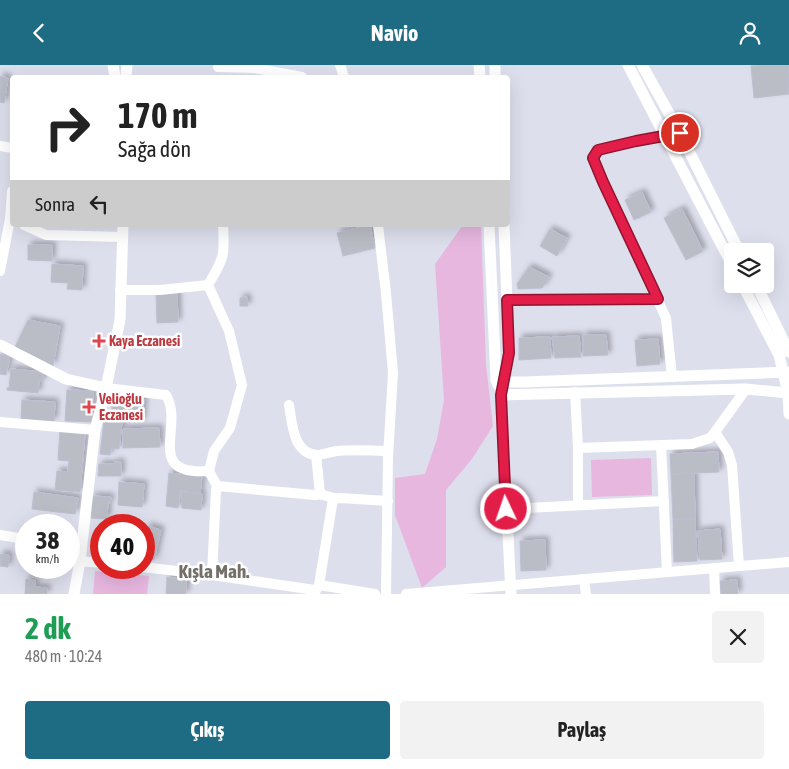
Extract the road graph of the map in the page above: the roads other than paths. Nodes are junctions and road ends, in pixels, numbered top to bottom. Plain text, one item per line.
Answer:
1 (628, 65) edge
2 (642, 65) edge
3 (218, 67) dead end
4 (291, 75) edge
5 (680, 133) junction
6 (666, 136) junction
7 (10, 202) edge
8 (7, 219) edge
9 (28, 227) edge
10 (123, 227) edge
11 (223, 227) edge
12 (378, 227) edge
13 (489, 227) edge
14 (504, 227) edge
15 (122, 237) junction
16 (736, 243) edge
17 (724, 249) edge
18 (0, 271) edge
19 (208, 285) junction
20 (120, 290) junction
21 (747, 293) edge
22 (760, 293) edge
23 (658, 299) junction
24 (507, 300) junction
25 (0, 345) edge
26 (789, 352) edge
27 (786, 373) edge
28 (672, 377) junction
29 (500, 381) junction
30 (106, 388) junction
31 (746, 389) junction
32 (575, 392) junction
33 (788, 393) edge
34 (501, 395) junction
35 (289, 405) dead end
36 (789, 414) edge
37 (0, 421) edge
38 (95, 430) junction
39 (715, 432) junction
40 (661, 445) junction
41 (578, 448) junction
42 (388, 451) junction
43 (316, 455) junction
44 (209, 471) junction
45 (217, 486) junction
46 (320, 493) junction
47 (333, 499) junction
48 (388, 501) junction
49 (664, 501) junction
50 (578, 505) junction
51 (506, 509) junction
52 (0, 535) edge
53 (15, 538) edge
54 (80, 561) joint
55 (90, 562) edge
56 (789, 562) edge
57 (739, 566) junction
58 (155, 568) edge
59 (714, 568) junction
60 (667, 572) junction
61 (212, 575) junction
62 (77, 579) edge
63 (584, 579) junction
64 (511, 589) edge
65 (316, 590) edge
66 (74, 594) edge
67 (375, 594) edge
68 (386, 594) edge
69 (406, 594) edge
70 (586, 594) edge
71 (715, 594) edge

1 - 6 street
2 - 5 street
3 - 4 street
5 - 6 street
5 - 16 street
6 - 17 street
6 - 23 street
7 - 8 street
8 - 18 street
9 - 15 street
10 - 15 street
11 - 19 street
12 - 42 street
13 - 29 street
14 - 24 street
15 - 20 street
19 - 20 street
19 - 44 street
20 - 30 street
21 - 27 street
22 - 26 street
23 - 24 street
23 - 28 street
24 - 29 street
25 - 30 street
27 - 28 street
27 - 33 street
28 - 29 street
29 - 34 street
30 - 38 street
30 - 44 street
31 - 32 street
31 - 33 street
31 - 39 street
32 - 34 street
32 - 41 street
33 - 36 street
34 - 51 street
35 - 43 street
37 - 38 street
38 - 54 street
39 - 40 street
39 - 57 street
40 - 41 street
40 - 49 street
41 - 50 street
42 - 43 street
42 - 48 street
43 - 46 street
44 - 45 street
45 - 46 street
45 - 61 street
46 - 47 street
47 - 48 street
47 - 65 street
48 - 68 street
49 - 50 street
49 - 60 street
50 - 51 street
51 - 64 street
52 - 53 street
54 - 55 street
56 - 57 street
57 - 59 street
58 - 61 street
59 - 60 street
59 - 71 street
60 - 63 street
61 - 65 street
62 - 66 street
63 - 64 street
63 - 70 street
64 - 69 street
65 - 67 street

